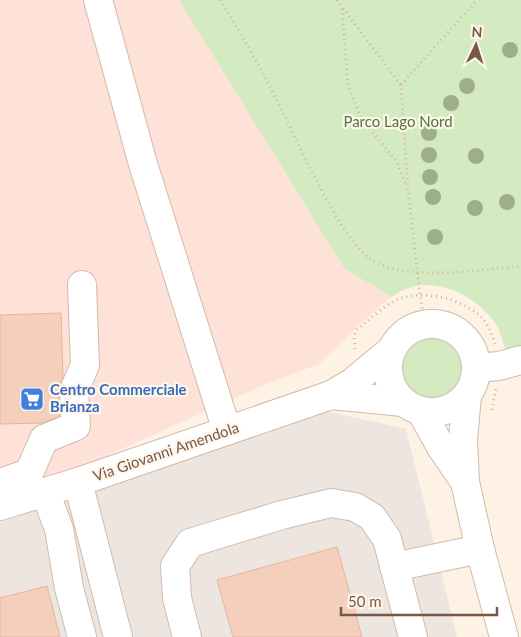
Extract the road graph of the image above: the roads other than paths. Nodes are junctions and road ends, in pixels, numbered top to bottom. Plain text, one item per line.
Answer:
1 (98, 0) edge
2 (82, 284) dead end
3 (390, 352) junction
4 (499, 364) edge
5 (331, 396) junction
6 (467, 396) junction
7 (412, 407) junction
8 (227, 431) junction
9 (78, 482) junction
10 (465, 482) junction
11 (0, 483) edge
12 (45, 492) junction
13 (0, 506) edge
14 (480, 549) junction
15 (394, 567) junction
16 (82, 637) edge
17 (118, 637) edge
18 (187, 637) edge
19 (412, 637) edge
20 (504, 637) edge

1 - 8 street
2 - 11 street
3 - 4 street, Via Giovanni Amendola
3 - 5 street, Via Giovanni Amendola
3 - 7 street
4 - 6 street
5 - 7 street, Via Giovanni Amendola
5 - 8 street, Via Giovanni Amendola
6 - 7 street, Via Giovanni Amendola
6 - 10 street
7 - 10 street
8 - 9 street, Via Giovanni Amendola
9 - 12 street, Via Giovanni Amendola
9 - 17 street
10 - 14 street
12 - 13 street, Via Giovanni Amendola
12 - 16 street
14 - 15 street
14 - 20 street
15 - 18 street
15 - 19 street

